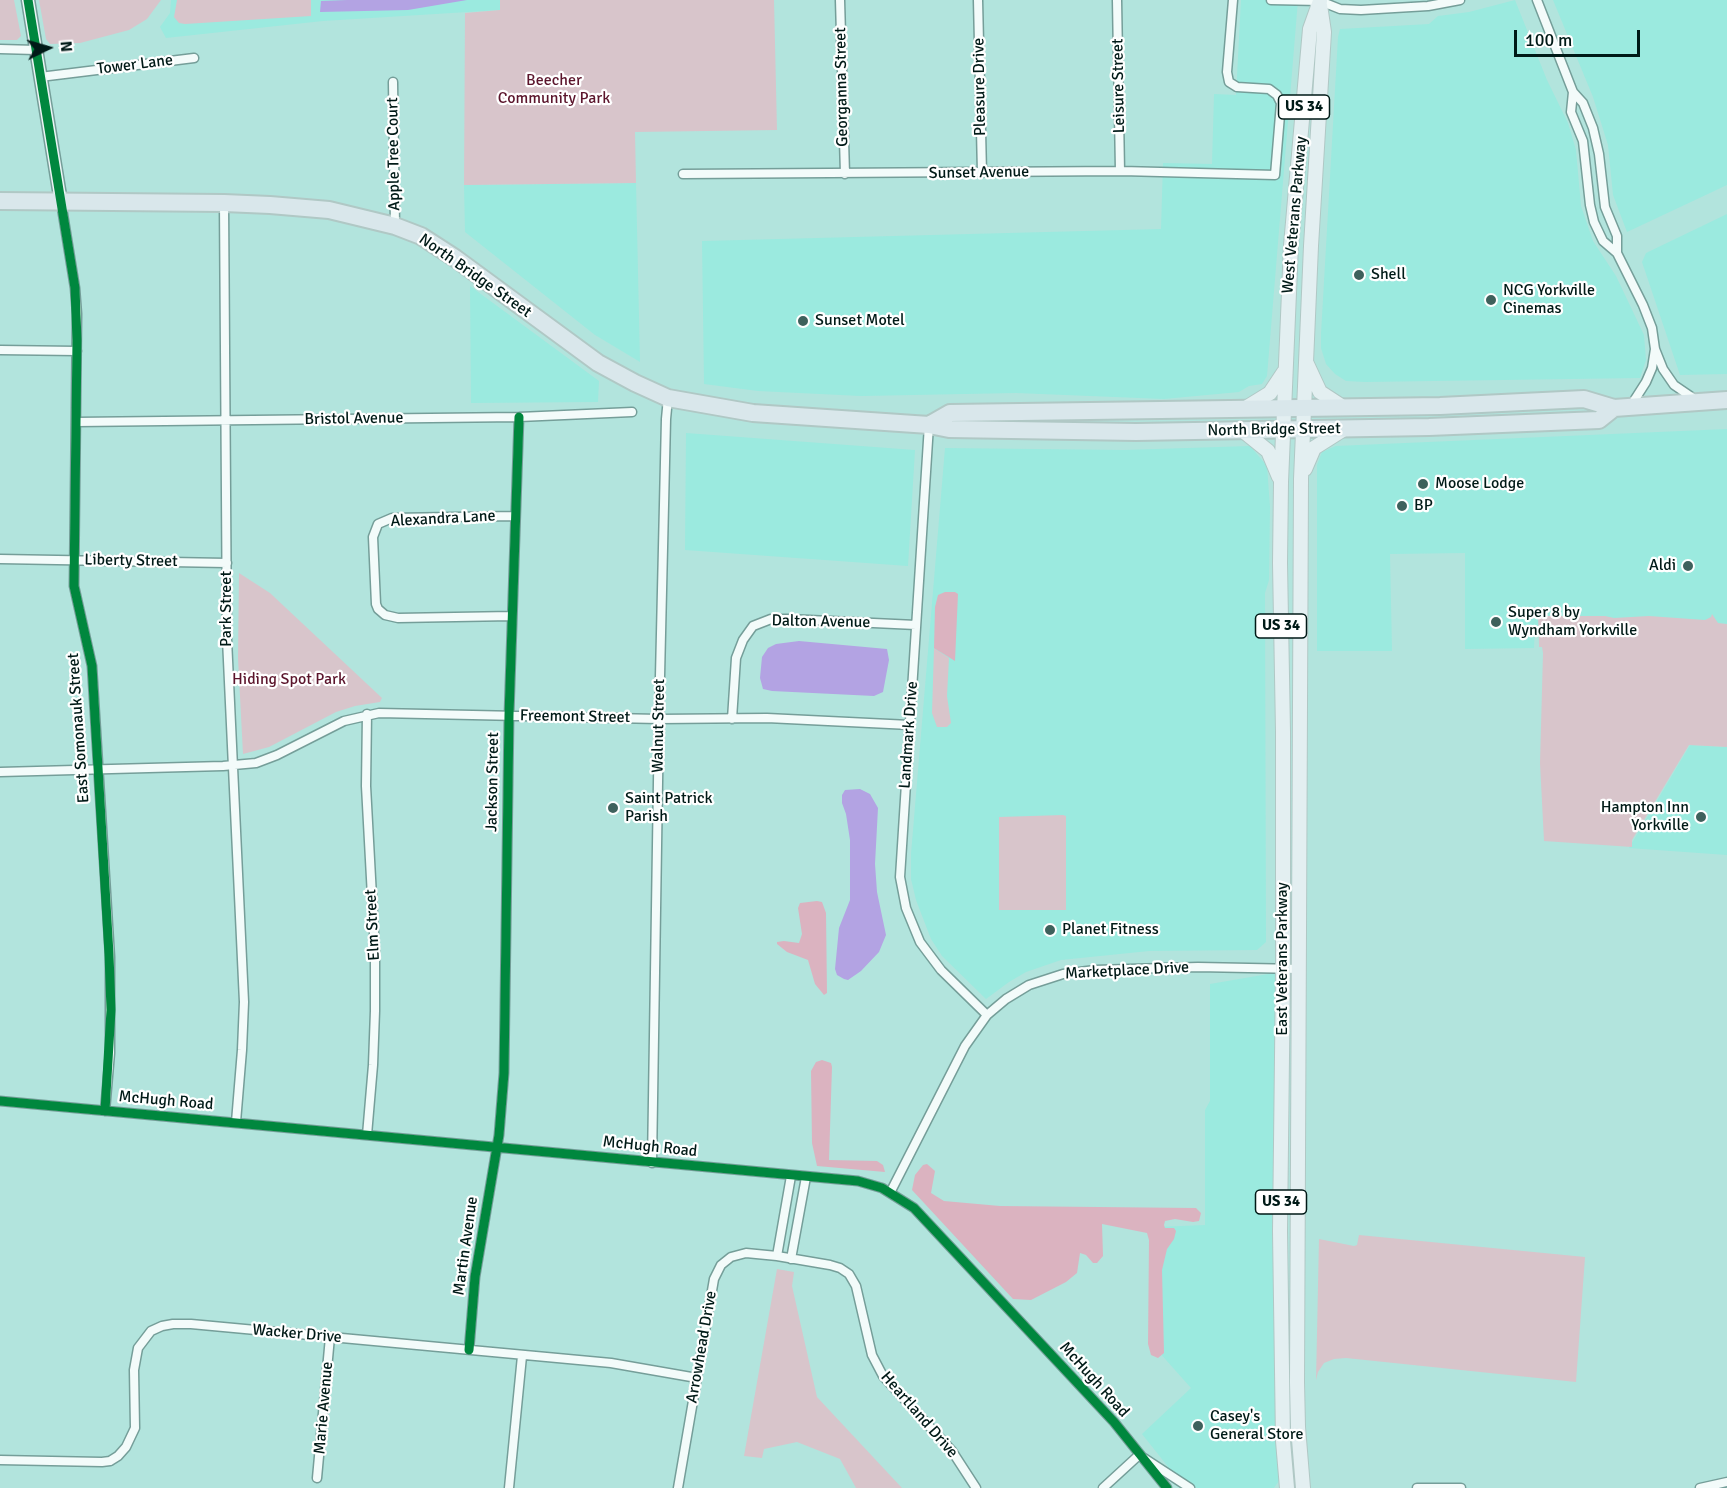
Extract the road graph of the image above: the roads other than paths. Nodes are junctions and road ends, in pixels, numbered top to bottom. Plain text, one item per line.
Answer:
1 (28, 0) edge
2 (840, 0) edge
3 (978, 0) edge
4 (1117, 0) edge
5 (1233, 0) edge
6 (1271, 0) edge
7 (1320, 0) edge
8 (1460, 0) edge
9 (1537, 0) edge
10 (0, 49) edge
11 (36, 50) junction
12 (194, 58) dead end
13 (40, 77) junction
14 (393, 82) dead end
15 (1573, 92) junction
16 (1120, 171) junction
17 (982, 173) junction
18 (683, 174) dead end
19 (844, 174) junction
20 (0, 201) edge
21 (62, 202) junction
22 (224, 203) junction
23 (395, 226) junction
24 (1617, 254) junction
25 (1655, 349) junction
26 (0, 350) edge
27 (77, 351) junction
28 (1306, 362) junction
29 (1285, 370) junction
30 (668, 398) junction
31 (1727, 400) edge
32 (1698, 402) junction
33 (1622, 407) junction
34 (1345, 408) junction
35 (1284, 409) junction
36 (1304, 409) junction
37 (1242, 410) junction
38 (632, 412) dead end
39 (519, 417) junction
40 (227, 421) junction
41 (76, 422) junction
42 (929, 425) junction
43 (1344, 429) junction
44 (1242, 430) junction
45 (1283, 430) junction
46 (1302, 430) junction
47 (1301, 479) junction
48 (1281, 482) junction
49 (515, 516) junction
50 (0, 559) edge
51 (74, 560) junction
52 (227, 563) junction
53 (512, 616) junction
54 (916, 625) junction
55 (368, 714) junction
56 (508, 716) junction
57 (659, 719) junction
58 (732, 719) junction
59 (910, 725) junction
60 (233, 766) junction
61 (97, 771) junction
62 (0, 772) edge
63 (1283, 969) junction
64 (1300, 969) junction
65 (987, 1015) junction
66 (0, 1101) edge
67 (105, 1111) junction
68 (236, 1122) junction
69 (367, 1135) junction
70 (497, 1147) junction
71 (652, 1163) junction
72 (791, 1176) junction
73 (806, 1177) junction
74 (890, 1192) junction
75 (777, 1256) junction
76 (791, 1259) junction
77 (330, 1337) junction
78 (469, 1350) junction
79 (522, 1356) junction
80 (697, 1378) junction
81 (1139, 1455) junction
82 (0, 1460) edge
83 (317, 1478) dead end
84 (1727, 1482) edge
85 (509, 1488) edge
86 (678, 1488) edge
87 (976, 1488) edge
88 (1103, 1488) edge
89 (1167, 1488) edge
90 (1190, 1488) edge
91 (1287, 1488) edge
92 (1303, 1488) edge
93 (1417, 1488) edge
94 (1461, 1488) edge
95 (1700, 1488) edge

1 - 11 street
2 - 19 street, Georganna Street
3 - 17 street, Pleasure Drive
4 - 16 street, Leisure Street
5 - 16 street, Sunset Avenue
6 - 7 street
7 - 8 street
7 - 28 main road, West Veterans Parkway / US 34
7 - 29 main road, West Veterans Parkway / US 34
9 - 15 street
10 - 11 street
11 - 13 street
12 - 13 street, Tower Lane
13 - 21 street
14 - 23 street, Apple Tree Court
15 - 24 street
15 - 24 street
16 - 17 street, Sunset Avenue
17 - 19 street, Sunset Avenue
18 - 19 street, Sunset Avenue
20 - 21 highway, North Bridge Street
21 - 22 highway, North Bridge Street
21 - 27 street, East Somonauk Street
22 - 23 highway, North Bridge Street
22 - 40 street, Park Street
23 - 30 highway, North Bridge Street
24 - 25 street
25 - 32 street
25 - 33 street
26 - 27 street
27 - 41 street, East Somonauk Street
28 - 34 main road
28 - 36 main road, West Veterans Parkway / US 34
29 - 35 main road, West Veterans Parkway / US 34
29 - 37 main road
30 - 42 highway, North Bridge Street
30 - 57 street, Walnut Street
31 - 32 highway, North Bridge Street
32 - 33 highway, North Bridge Street
33 - 34 highway, North Bridge Street
33 - 43 highway, North Bridge Street
34 - 36 highway, North Bridge Street
35 - 36 highway, North Bridge Street
35 - 37 highway, North Bridge Street
35 - 45 main road, West Veterans Parkway / US 34
36 - 46 main road, West Veterans Parkway / US 34
37 - 42 highway, North Bridge Street
38 - 39 street, Bristol Avenue
39 - 40 street, Bristol Avenue
39 - 49 street, Jackson Street
40 - 41 street, Bristol Avenue
40 - 52 street, Park Street
41 - 51 street, East Somonauk Street
42 - 44 highway, North Bridge Street
42 - 54 street, Landmark Drive
43 - 46 highway, North Bridge Street
43 - 47 main road
44 - 45 highway, North Bridge Street
44 - 48 main road
45 - 46 highway, North Bridge Street
45 - 48 main road, East Veterans Parkway / US 34
46 - 47 main road, East Veterans Parkway / US 34
47 - 64 main road, East Veterans Parkway / US 34
48 - 63 main road, East Veterans Parkway / US 34
49 - 53 street, Jackson Street
49 - 53 street, Alexandra Lane
50 - 51 street, Liberty Street
51 - 52 street, Liberty Street
51 - 61 street, East Somonauk Street
52 - 60 street, Park Street
53 - 56 street, Jackson Street
54 - 58 street, Dalton Avenue
54 - 59 street, Landmark Drive
55 - 56 street, Freemont Street
55 - 60 street, Freemont Street
55 - 69 street, Elm Street
56 - 57 street, Freemont Street
56 - 70 street, Jackson Street
57 - 58 street, Freemont Street
57 - 71 street, Walnut Street
58 - 59 street, Freemont Street
59 - 65 street, Landmark Drive
60 - 61 street, Freemont Street
60 - 68 street, Park Street
61 - 62 street, Freemont Street
61 - 67 street, East Somonauk Street
63 - 64 street, Marketplace Drive
63 - 65 street, Marketplace Drive
63 - 91 main road, East Veterans Parkway / US 34
64 - 92 main road, East Veterans Parkway / US 34
65 - 74 street, Marketplace Drive
66 - 67 street, McHugh Road
67 - 68 street, McHugh Road
68 - 69 street, McHugh Road
69 - 70 street, McHugh Road
70 - 71 street, McHugh Road
70 - 78 street, Martin Avenue
71 - 72 street, McHugh Road
72 - 73 street, McHugh Road
72 - 75 street
73 - 74 street, McHugh Road
73 - 76 street
74 - 81 street, McHugh Road
75 - 76 street, Heartland Drive
75 - 80 street, Arrowhead Drive
76 - 87 street, Heartland Drive
77 - 78 street, Wacker Drive
77 - 82 street, Wacker Drive
77 - 83 street, Marie Avenue
78 - 79 street, Wacker Drive
79 - 80 street, Wacker Drive
79 - 85 street
80 - 86 street, Arrowhead Drive
81 - 88 street
81 - 89 street, McHugh Road
81 - 90 street, McHugh Road
84 - 95 street
93 - 94 street

